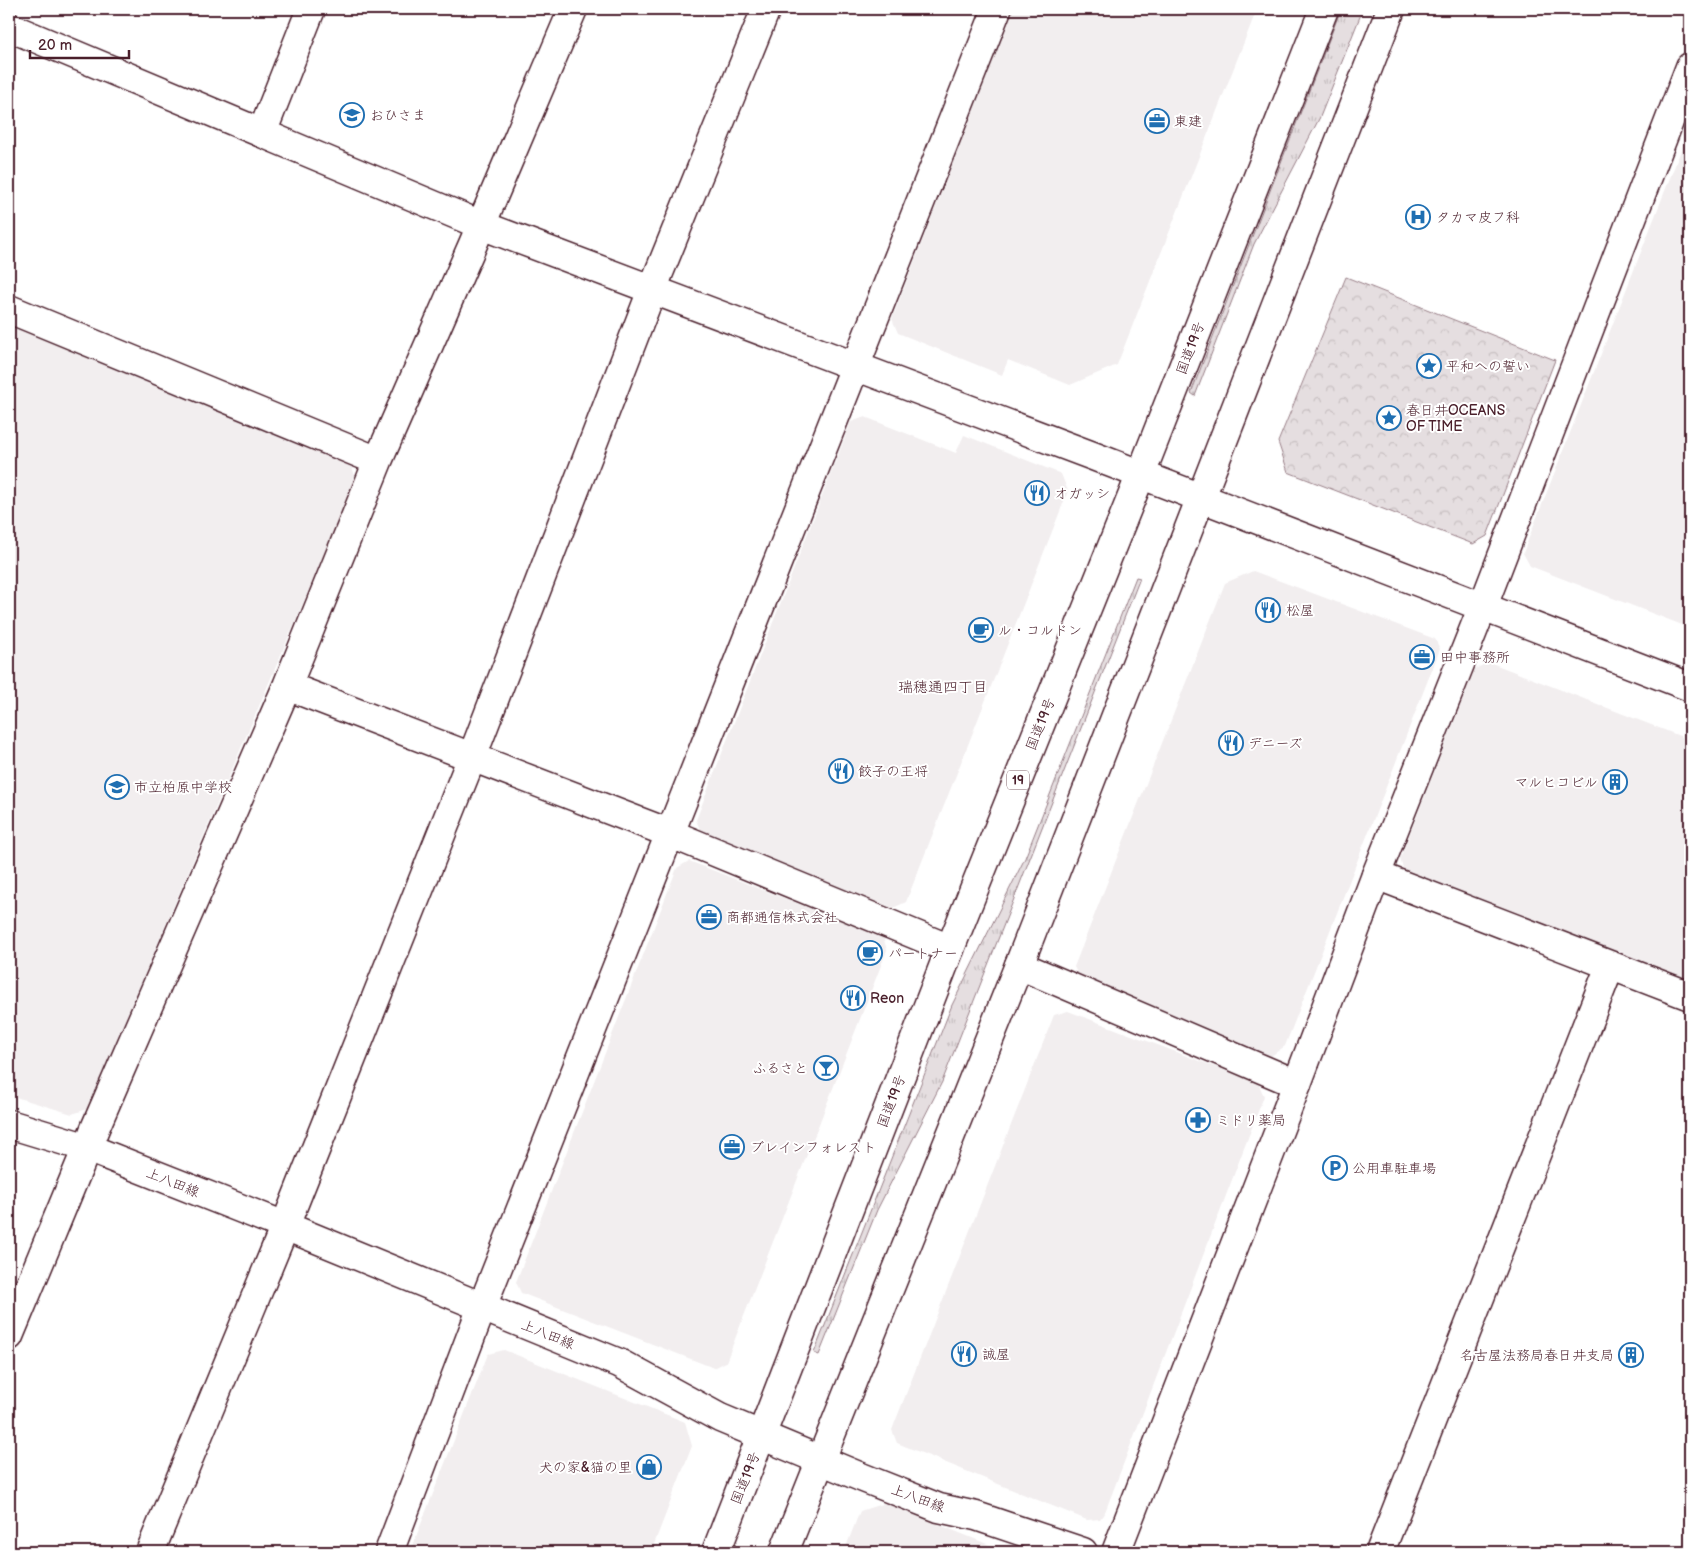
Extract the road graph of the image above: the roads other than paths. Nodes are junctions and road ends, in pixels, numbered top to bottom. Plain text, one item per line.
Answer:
1 (311, 9) edge
2 (572, 9) edge
3 (766, 9) edge
4 (997, 9) edge
5 (1324, 9) edge
6 (1391, 9) edge
7 (10, 32) edge
8 (1690, 67) edge
9 (262, 133) junction
10 (481, 225) junction
11 (652, 290) junction
12 (9, 309) edge
13 (855, 366) junction
14 (378, 461) junction
15 (1141, 474) junction
16 (1200, 497) junction
17 (1483, 606) junction
18 (287, 686) junction
19 (1690, 688) edge
20 (472, 757) junction
21 (669, 833) junction
22 (1376, 875) junction
23 (950, 949) junction
24 (1019, 965) junction
25 (1610, 966) junction
26 (1690, 996) edge
27 (1297, 1084) junction
28 (9, 1124) edge
29 (88, 1148) junction
30 (285, 1226) junction
31 (482, 1307) junction
32 (9, 1336) edge
33 (762, 1436) junction
34 (820, 1460) junction
35 (150, 1552) edge
36 (389, 1552) edge
37 (716, 1552) edge
38 (784, 1552) edge
39 (1083, 1552) edge
40 (1116, 1552) edge
41 (1380, 1552) edge

1 - 9 main road
2 - 10 main road
3 - 11 main road
4 - 13 main road
5 - 15 main road, 国道19号 / 19
6 - 16 main road
7 - 9 main road
8 - 17 main road
9 - 10 main road
10 - 11 main road
10 - 14 main road
11 - 13 main road
11 - 20 main road
12 - 14 main road
13 - 15 main road
13 - 21 main road
14 - 18 main road
15 - 16 main road
15 - 23 main road, 国道19号 / 19
16 - 17 main road
16 - 24 main road
17 - 19 main road
17 - 22 main road
18 - 20 main road
18 - 29 main road
20 - 21 main road
20 - 30 main road
21 - 23 main road
21 - 31 main road
22 - 25 main road
22 - 27 main road
23 - 33 main road, 国道19号 / 19
24 - 27 main road
24 - 34 main road
25 - 26 main road
25 - 41 main road
27 - 40 main road
28 - 29 main road, 上八田線
29 - 30 main road, 上八田線
29 - 32 main road
30 - 31 main road, 上八田線
30 - 35 main road
31 - 33 main road, 上八田線
31 - 36 main road
33 - 34 main road, 上八田線
33 - 37 main road, 国道19号 / 19
34 - 38 main road
34 - 39 main road, 上八田線

